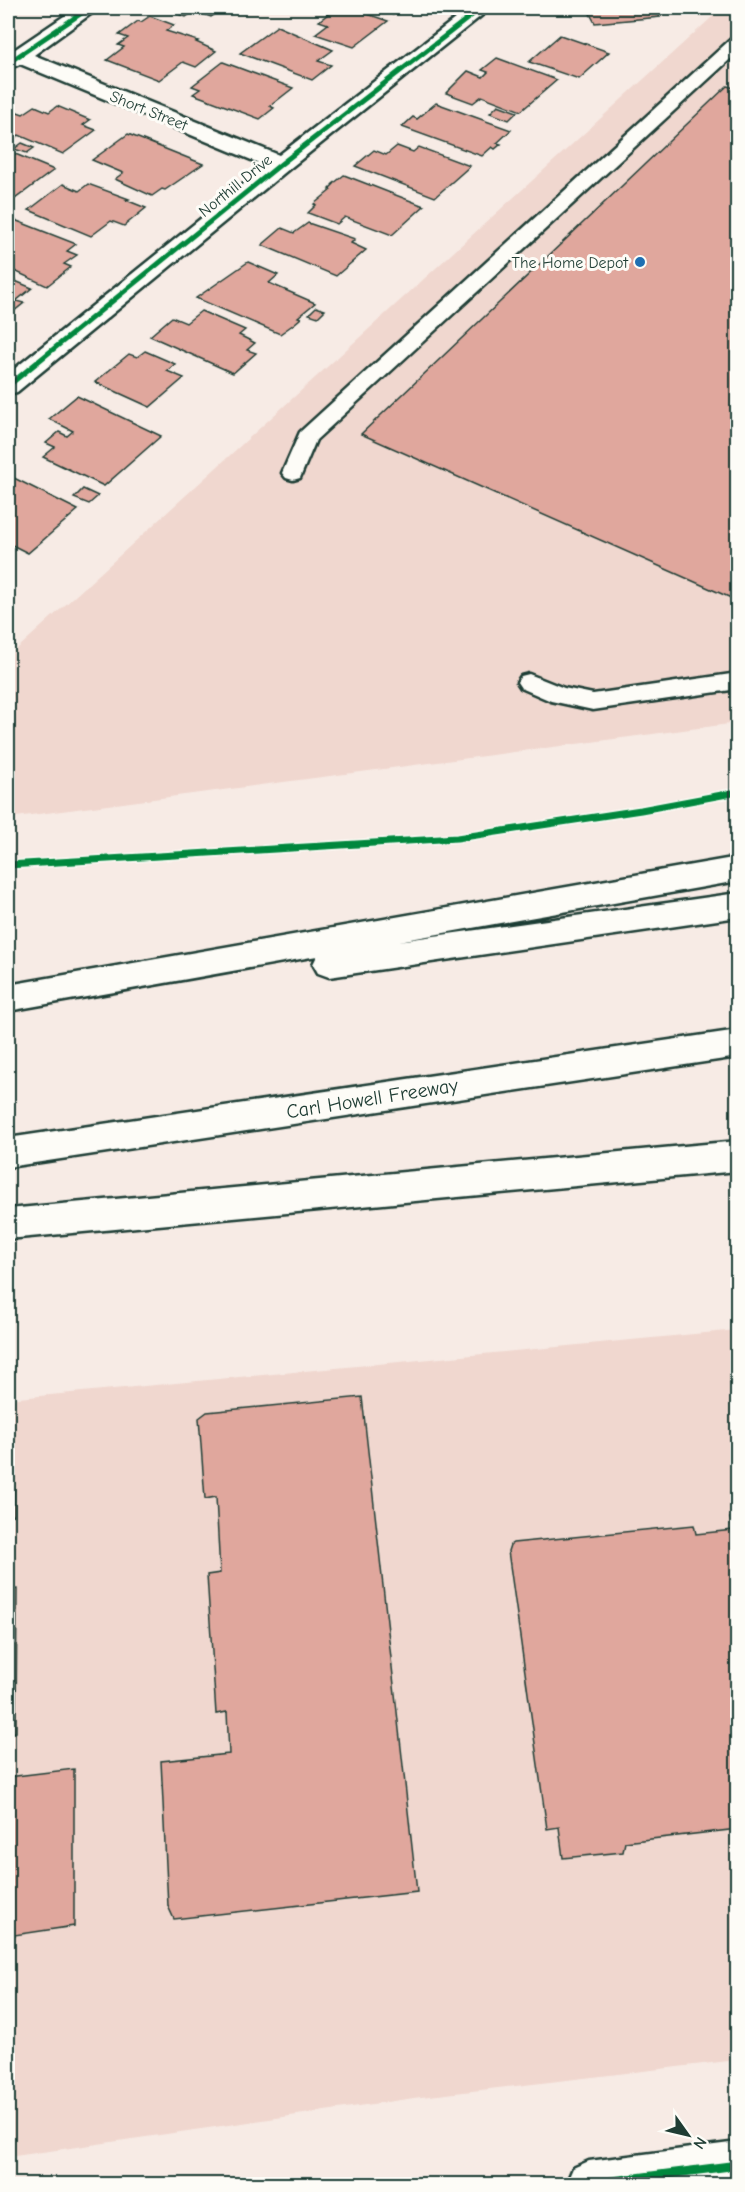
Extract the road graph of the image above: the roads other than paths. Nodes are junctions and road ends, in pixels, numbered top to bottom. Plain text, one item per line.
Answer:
1 (88, 8) edge
2 (481, 8) edge
3 (738, 42) edge
4 (13, 59) edge
5 (281, 164) junction
6 (8, 386) edge
7 (293, 473) dead end
8 (738, 681) edge
9 (529, 682) dead end
10 (738, 869) edge
11 (738, 905) edge
12 (8, 998) edge
13 (8, 1010) edge
14 (738, 1043) edge
15 (8, 1153) edge
16 (738, 1156) edge
17 (8, 1224) edge
18 (738, 2165) edge
19 (589, 2184) edge

1 - 4 main road
2 - 5 main road, Northill Drive
3 - 7 lane
4 - 5 main road, Short Street
5 - 6 main road, Northill Drive
8 - 9 lane
10 - 12 main road
11 - 13 main road
14 - 15 main road, Carl Howell Freeway
16 - 17 main road
18 - 19 main road

